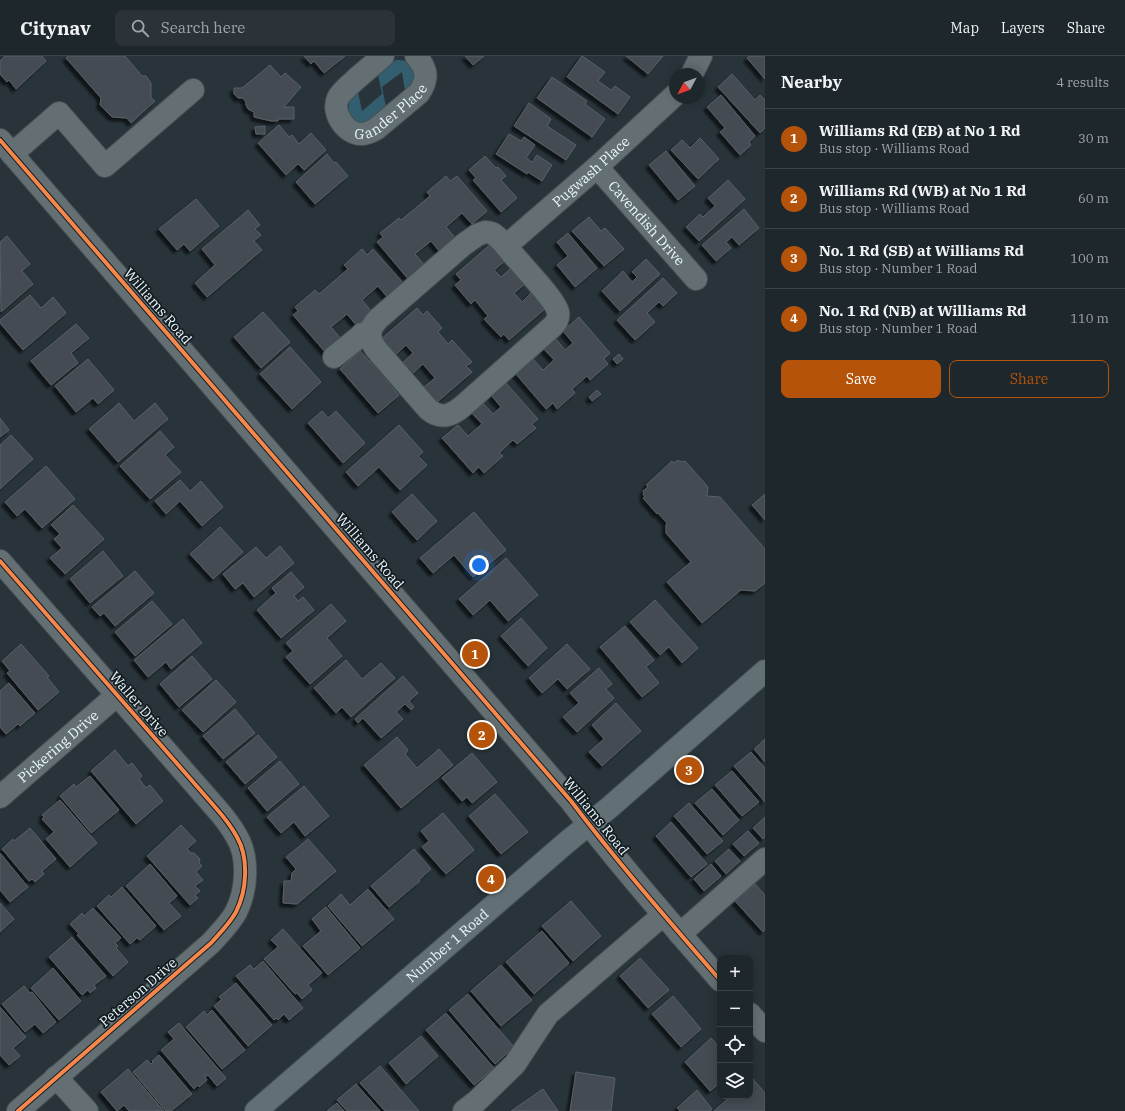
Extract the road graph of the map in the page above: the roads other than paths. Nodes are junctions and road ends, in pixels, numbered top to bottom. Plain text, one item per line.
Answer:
1 (383, 56) edge
2 (416, 56) edge
3 (701, 56) edge
4 (695, 68) edge
5 (193, 90) dead end
6 (669, 101) edge
7 (6, 147) edge
8 (597, 167) junction
9 (506, 246) junction
10 (696, 279) dead end
11 (370, 334) junction
12 (334, 357) dead end
13 (0, 561) edge
14 (765, 671) edge
15 (117, 695) junction
16 (0, 797) edge
17 (588, 824) junction
18 (765, 860) edge
19 (245, 871) joint
20 (664, 915) junction
21 (680, 934) junction
22 (717, 977) edge
23 (753, 1017) edge
24 (765, 1031) edge
25 (56, 1077) junction
26 (18, 1111) edge
27 (87, 1111) edge
28 (256, 1111) edge
29 (464, 1111) edge

1 - 2 street, Gander Place
3 - 4 street
5 - 7 street
6 - 8 street, Pugwash Place
7 - 17 street, Williams Road
8 - 9 street, Pugwash Place
8 - 10 street, Cavendish Drive
9 - 11 street
9 - 11 street
11 - 12 street
13 - 15 street, Waller Drive
14 - 17 main road, Number 1 Road
15 - 16 street, Pickering Drive
15 - 19 street, Waller Drive
17 - 20 street, Williams Road
17 - 28 main road, Number 1 Road
18 - 21 street
19 - 25 street, Peterson Drive
20 - 21 street, Williams Road
20 - 29 street
21 - 22 street, Williams Road
23 - 24 street
25 - 26 street, Peterson Drive
25 - 27 street

